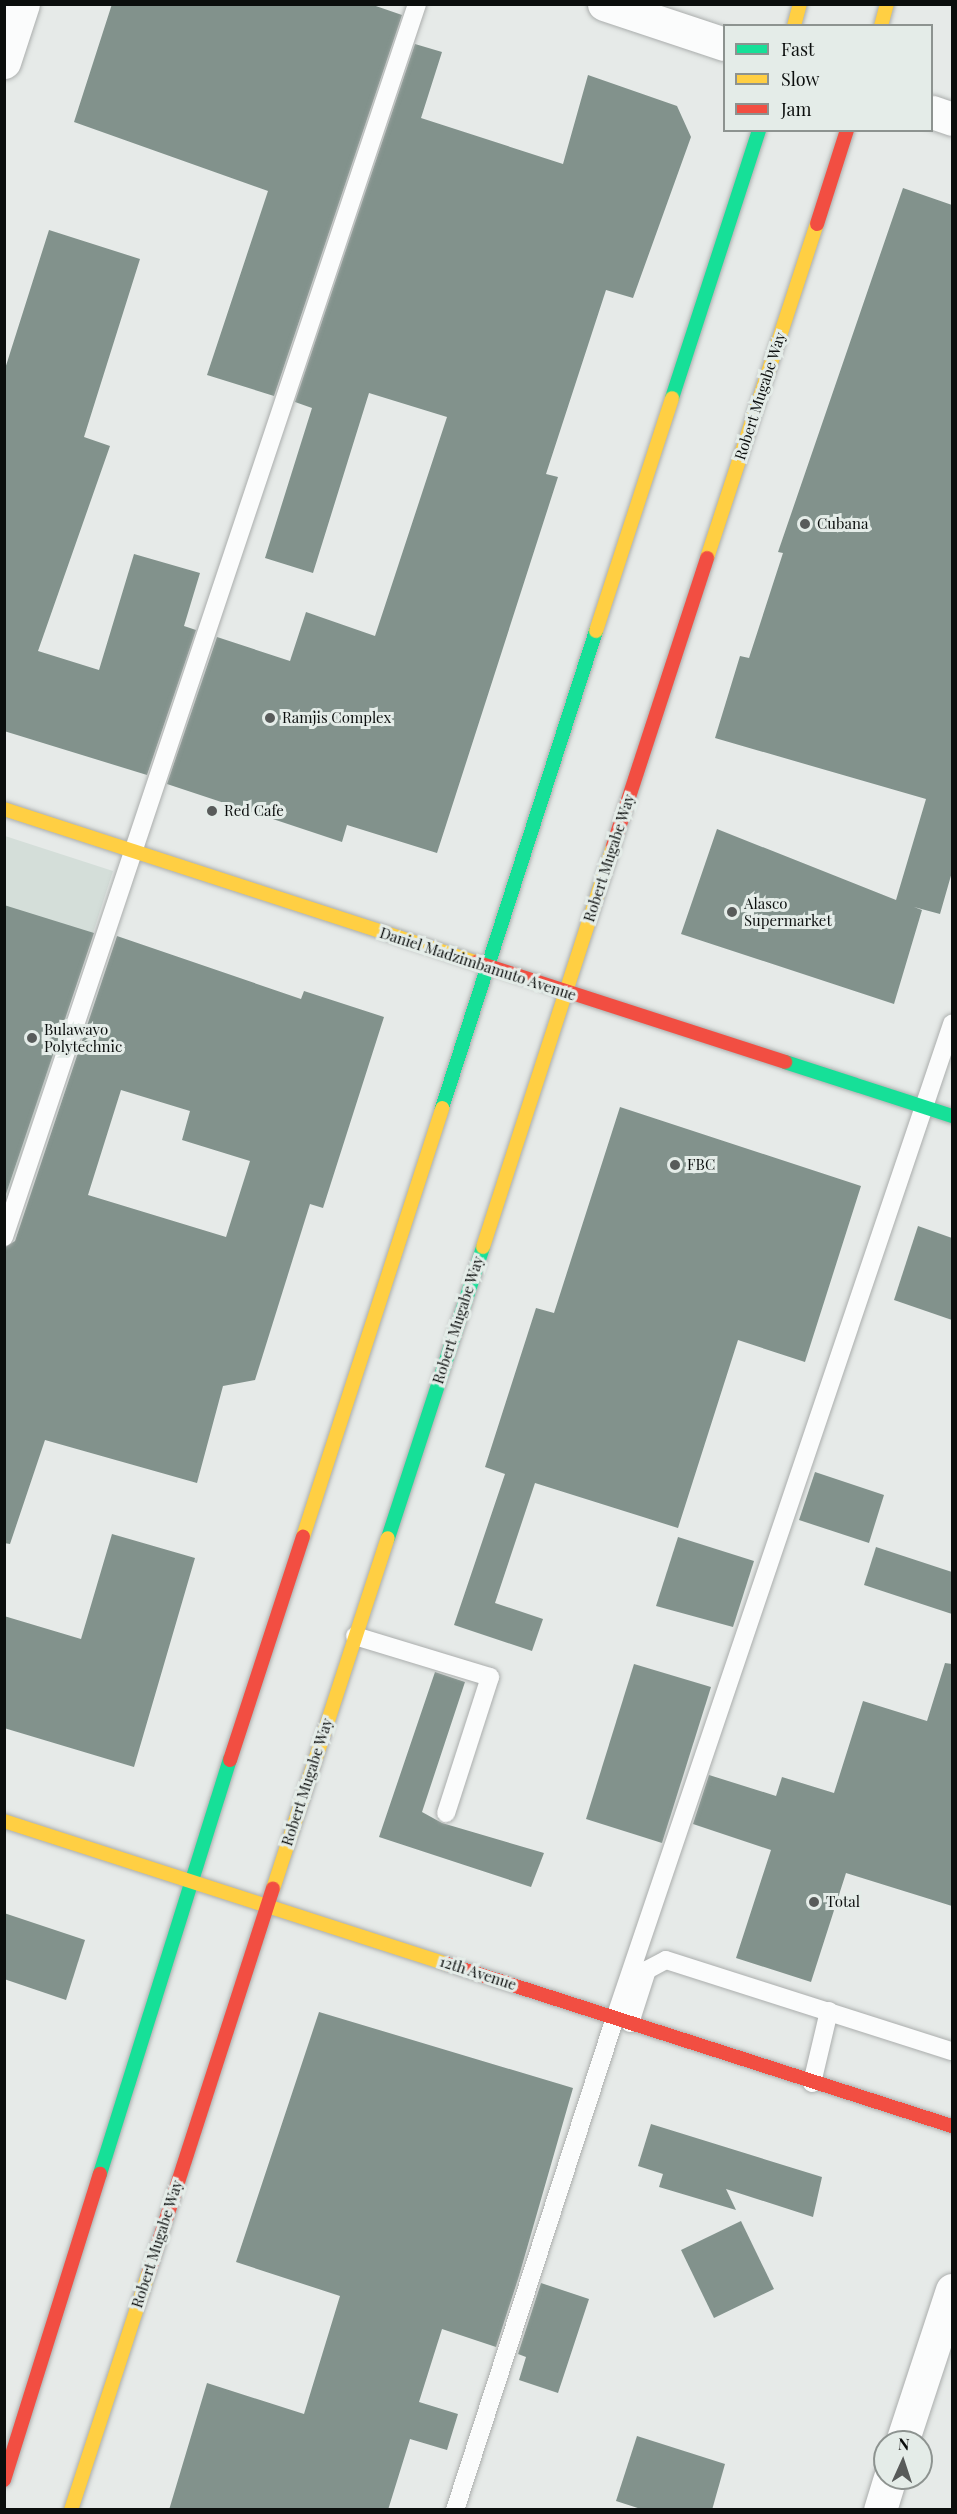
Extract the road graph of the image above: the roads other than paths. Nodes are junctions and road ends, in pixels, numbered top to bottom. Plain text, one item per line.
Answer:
1 (23, 4) edge
2 (417, 4) edge
3 (604, 4) edge
4 (800, 4) edge
5 (887, 4) edge
6 (795, 24) edge
7 (882, 24) edge
8 (723, 44) edge
9 (4, 62) edge
10 (933, 112) edge
11 (952, 119) edge
12 (758, 132) edge
13 (846, 132) edge
14 (4, 809) edge
15 (133, 851) junction
16 (488, 968) junction
17 (565, 992) junction
18 (952, 1024) edge
19 (926, 1107) junction
20 (952, 1116) edge
21 (4, 1237) edge
22 (355, 1636) junction
23 (446, 1813) dead end
24 (4, 1821) edge
25 (192, 1878) junction
26 (267, 1904) junction
27 (829, 2011) junction
28 (623, 2021) junction
29 (952, 2050) edge
30 (812, 2083) junction
31 (952, 2126) edge
32 (952, 2290) edge
33 (906, 2430) edge
34 (4, 2480) edge
35 (886, 2490) edge
36 (71, 2510) edge
37 (455, 2510) edge
38 (880, 2510) edge

1 - 9 street
2 - 15 lane
3 - 8 street
4 - 6 main road
5 - 7 main road
10 - 11 street
12 - 16 main road
13 - 17 main road, Robert Mugabe Way
14 - 15 main road, Daniel Madzimbamuto Avenue
15 - 16 main road, Daniel Madzimbamuto Avenue
15 - 21 lane
16 - 17 main road, Daniel Madzimbamuto Avenue
16 - 25 main road
17 - 19 main road, Daniel Madzimbamuto Avenue
17 - 22 main road, Robert Mugabe Way
18 - 19 lane
19 - 20 main road, Daniel Madzimbamuto Avenue
19 - 28 lane
22 - 23 lane
22 - 26 main road, Robert Mugabe Way
24 - 25 main road, 12th Avenue
25 - 26 main road, 12th Avenue
25 - 34 main road
26 - 28 main road, 12th Avenue
26 - 36 main road, Robert Mugabe Way
27 - 28 lane
27 - 29 lane
27 - 30 lane
28 - 30 main road, 12th Avenue
28 - 37 lane
30 - 31 main road, 12th Avenue
32 - 33 street
35 - 38 street

